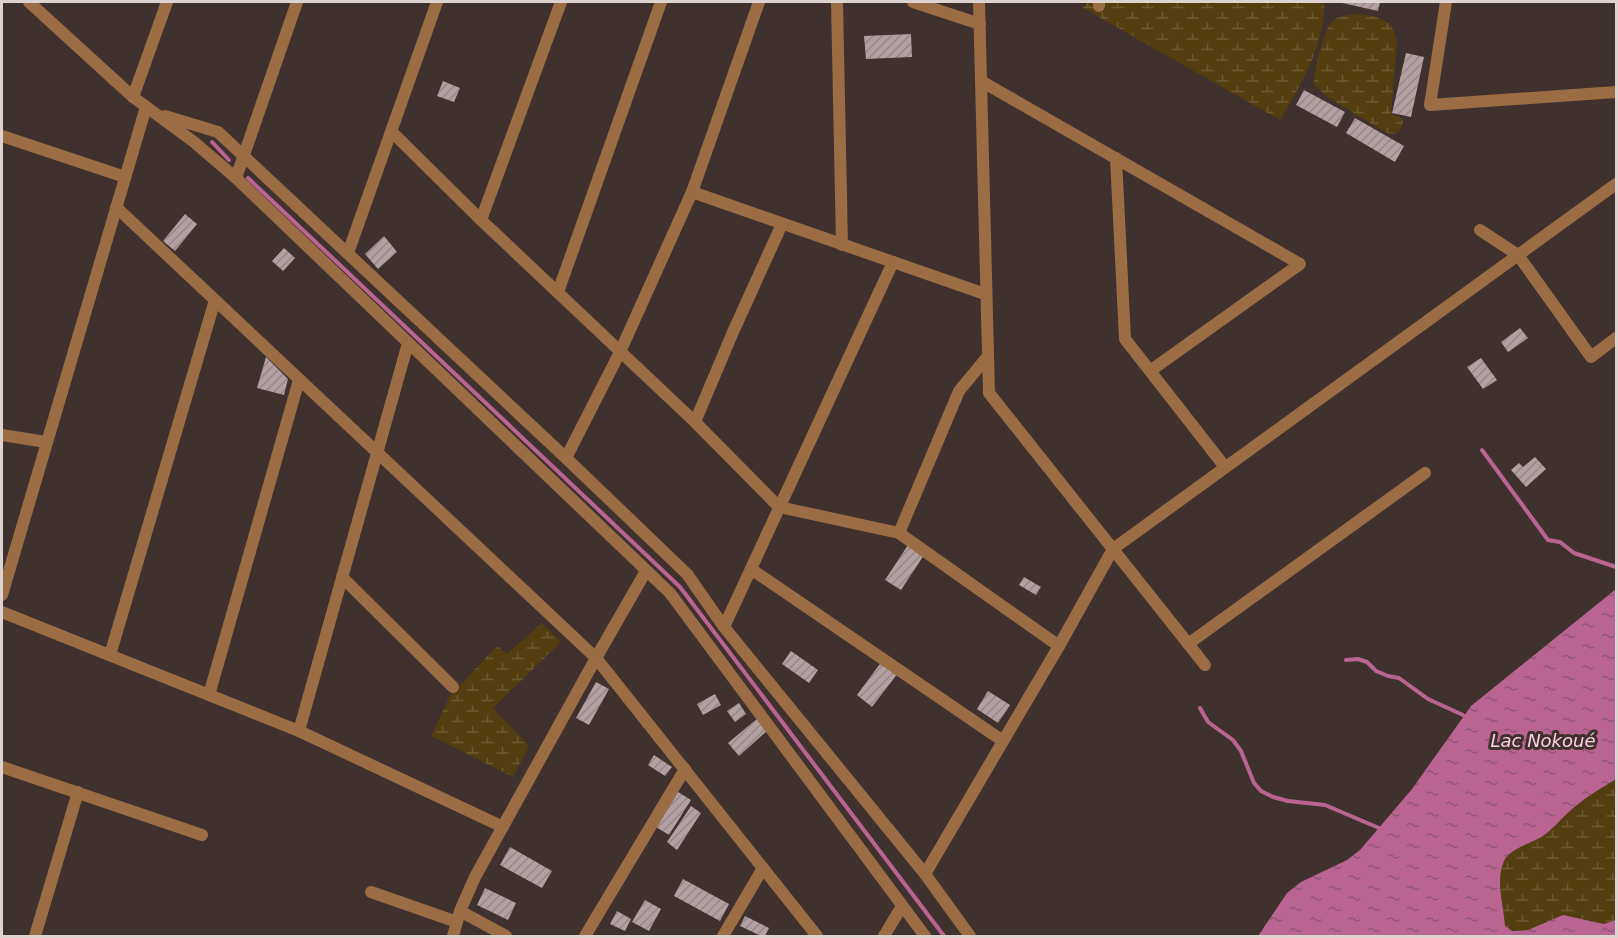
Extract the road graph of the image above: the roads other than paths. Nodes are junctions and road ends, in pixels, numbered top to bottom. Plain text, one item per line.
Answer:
1 (29, 2) edge
2 (167, 2) edge
3 (297, 2) edge
4 (438, 2) edge
5 (561, 2) edge
6 (661, 2) edge
7 (759, 2) edge
8 (837, 2) edge
9 (913, 2) edge
10 (979, 2) edge
11 (1446, 2) edge
12 (980, 24) junction
13 (981, 81) junction
14 (1617, 92) edge
15 (133, 97) junction
16 (150, 110) junction
17 (392, 132) junction
18 (2, 136) edge
19 (242, 156) junction
20 (1116, 158) junction
21 (125, 177) junction
22 (236, 177) junction
23 (1617, 183) edge
24 (692, 192) junction
25 (116, 207) junction
26 (481, 220) junction
27 (782, 224) junction
28 (1480, 230) dead end
29 (842, 245) junction
30 (348, 254) junction
31 (1518, 255) junction
32 (893, 262) junction
33 (558, 292) junction
34 (986, 294) junction
35 (215, 300) junction
36 (1617, 338) edge
37 (408, 343) junction
38 (620, 352) junction
39 (988, 356) junction
40 (1150, 371) junction
41 (299, 380) junction
42 (695, 422) junction
43 (2, 435) edge
44 (46, 442) junction
45 (377, 451) junction
46 (566, 458) junction
47 (1225, 467) junction
48 (1425, 473) dead end
49 (779, 507) junction
50 (898, 533) junction
51 (1113, 549) junction
52 (751, 569) junction
53 (646, 571) junction
54 (342, 577) junction
55 (2, 595) edge
56 (2, 612) edge
57 (724, 627) junction
58 (1188, 644) junction
59 (1059, 646) junction
60 (110, 655) junction
61 (596, 658) junction
62 (1205, 665) dead end
63 (453, 687) dead end
64 (209, 695) junction
65 (300, 730) junction
66 (1003, 741) junction
67 (2, 767) edge
68 (685, 769) junction
69 (78, 792) junction
70 (503, 827) junction
71 (202, 835) dead end
72 (763, 868) junction
73 (925, 874) junction
74 (371, 892) dead end
75 (902, 906) junction
76 (458, 917) junction
77 (35, 936) edge
78 (453, 936) edge
79 (506, 936) edge
80 (585, 936) edge
81 (723, 936) edge
82 (817, 936) edge
83 (884, 936) edge
84 (924, 936) edge
85 (970, 936) edge

1 - 15 street
2 - 15 street
3 - 19 street
4 - 17 street
5 - 26 street
6 - 33 street
7 - 24 street
8 - 29 street
9 - 12 street
10 - 12 street
11 - 14 street
12 - 13 street
13 - 20 street
13 - 34 street
15 - 16 street
16 - 19 street
16 - 21 street
16 - 22 street
17 - 26 street
17 - 30 street
18 - 21 street
19 - 22 street
19 - 30 street
20 - 40 street
20 - 40 street
21 - 25 street
22 - 37 street
23 - 31 street
24 - 27 street
24 - 38 street
25 - 35 street
25 - 44 street
26 - 33 street
27 - 29 street
27 - 42 street
28 - 31 street
29 - 32 street
30 - 46 street
31 - 36 street
31 - 47 street
32 - 34 street
32 - 49 street
33 - 38 street
34 - 39 street
35 - 41 street
35 - 60 street
37 - 45 street
37 - 53 street
38 - 42 street
38 - 46 street
39 - 50 street
39 - 51 street
40 - 47 street
41 - 45 street
41 - 64 street
42 - 49 street
43 - 44 street
44 - 55 street
45 - 54 street
45 - 61 street
46 - 57 street
47 - 51 street
48 - 58 street
49 - 50 street
49 - 52 street
50 - 59 street
51 - 58 street
51 - 59 street
52 - 57 street
52 - 66 street
53 - 61 street
53 - 75 street
54 - 63 street
54 - 65 street
56 - 60 street
57 - 73 street
58 - 62 street
59 - 66 street
60 - 64 street
61 - 68 street
61 - 70 street
64 - 65 street
65 - 70 street
66 - 73 street
67 - 69 street
68 - 72 street
68 - 80 street
69 - 71 street
69 - 77 street
70 - 76 street
72 - 81 street
72 - 82 street
73 - 85 street
74 - 76 street
75 - 83 street
75 - 84 street
76 - 78 street
76 - 79 street

